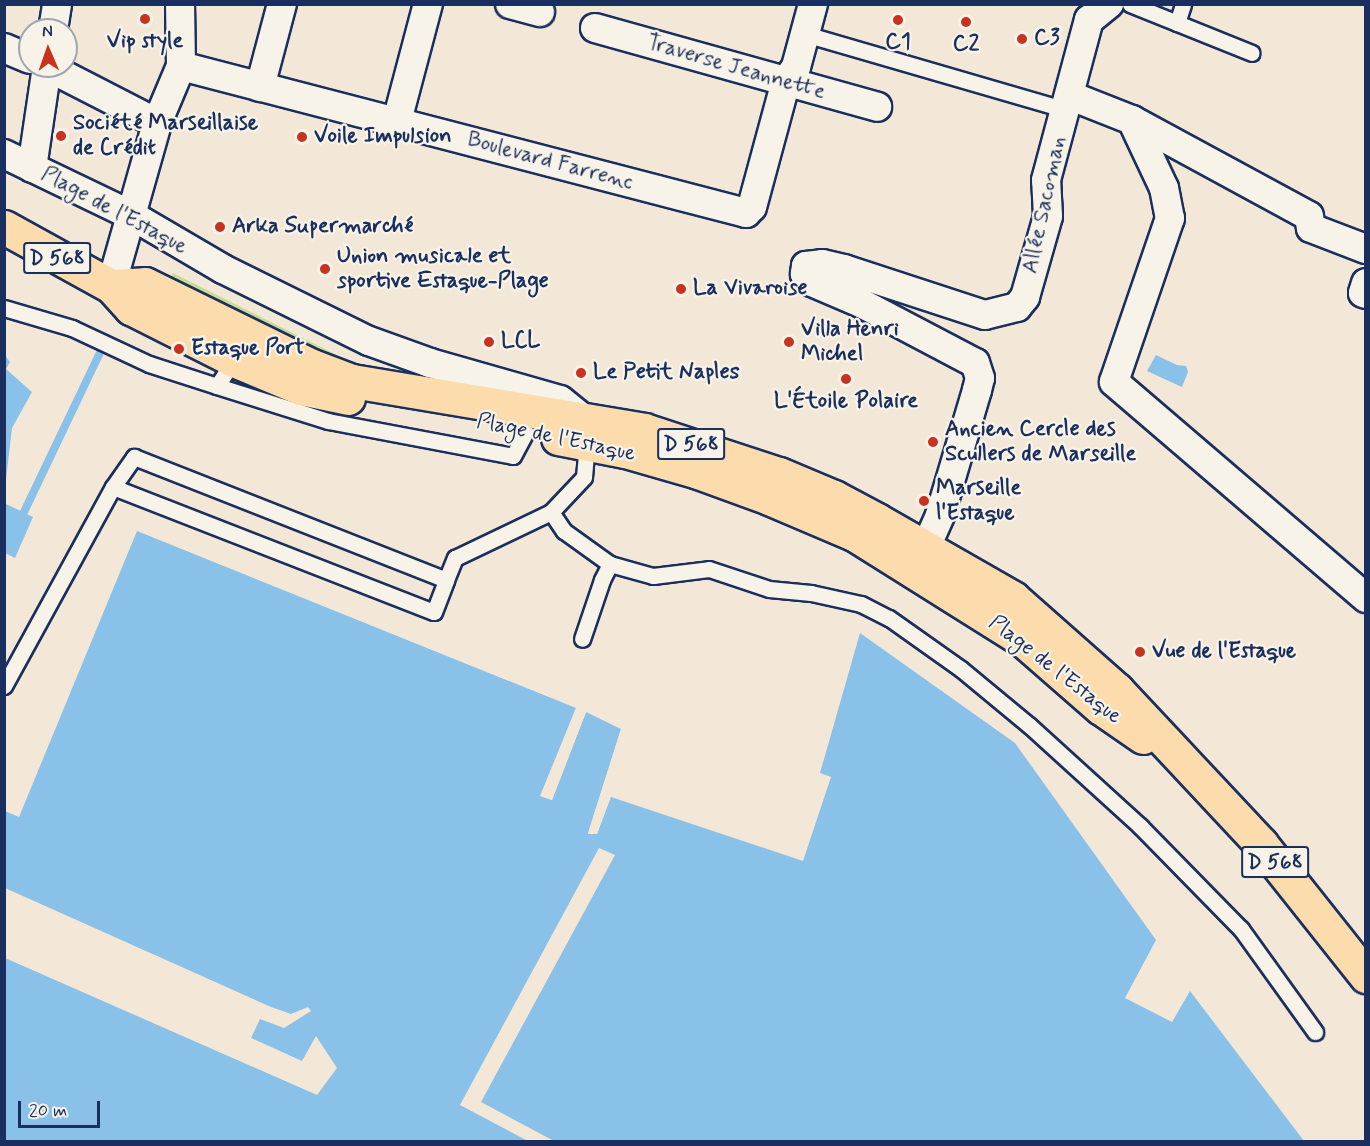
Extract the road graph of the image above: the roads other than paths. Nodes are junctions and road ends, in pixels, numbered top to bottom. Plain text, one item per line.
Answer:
1 (180, 4) edge
2 (282, 4) edge
3 (428, 4) edge
4 (510, 4) edge
5 (813, 4) edge
6 (1109, 4) edge
7 (1130, 4) edge
8 (1183, 4) edge
9 (540, 12) dead end
10 (1177, 23) junction
11 (595, 28) dead end
12 (805, 34) junction
13 (4, 48) edge
14 (1252, 52) dead end
15 (18, 54) edge
16 (181, 66) junction
17 (45, 78) edge
18 (70, 78) edge
19 (786, 81) junction
20 (260, 87) junction
21 (1068, 103) junction
22 (877, 107) dead end
23 (1132, 120) junction
24 (397, 122) junction
25 (157, 123) junction
26 (4, 153) edge
27 (32, 168) junction
28 (131, 215) junction
29 (4, 227) edge
30 (1365, 249) edge
31 (1365, 283) edge
32 (111, 286) junction
33 (1365, 294) edge
34 (4, 308) edge
35 (226, 373) junction
36 (586, 432) junction
37 (113, 487) junction
38 (551, 512) junction
39 (920, 559) junction
40 (610, 564) junction
41 (446, 580) junction
42 (1365, 598) edge
43 (582, 639) dead end
44 (4, 686) edge
45 (1358, 967) edge
46 (1365, 994) edge
47 (1315, 1032) dead end

1 - 16 street
2 - 20 street
3 - 24 street
4 - 9 street
5 - 12 street
6 - 21 street, Allée Sacoman
7 - 10 lane
8 - 10 lane
10 - 14 lane
11 - 19 street, Traverse Jeannette
12 - 19 street
12 - 21 lane
13 - 15 street
16 - 20 street, Boulevard Farrenc
16 - 25 street
17 - 27 street
18 - 25 street
19 - 22 street, Traverse Jeannette
19 - 24 street, Boulevard Farrenc
20 - 24 street, Boulevard Farrenc
21 - 23 street
21 - 39 street, Allée Sacoman
23 - 30 street
23 - 42 street
25 - 28 street
26 - 27 street, Plage de l'Estaque
27 - 28 street, Plage de l'Estaque
28 - 32 street
28 - 36 street, Plage de l'Estaque
29 - 32 main road, Plage de l'Estaque / D 568
31 - 33 street
32 - 35 main road, Plage de l'Estaque / D 568
32 - 36 main road, Plage de l'Estaque / D 568
34 - 35 lane
35 - 36 main road, Plage de l'Estaque / D 568
36 - 38 lane
36 - 39 main road, Plage de l'Estaque / D 568
37 - 41 lane
37 - 41 lane
37 - 44 lane
38 - 40 lane
38 - 41 lane
39 - 45 main road, Plage de l'Estaque / D 568
40 - 43 lane
40 - 47 lane
45 - 46 main road, Plage de l'Estaque / D 568

